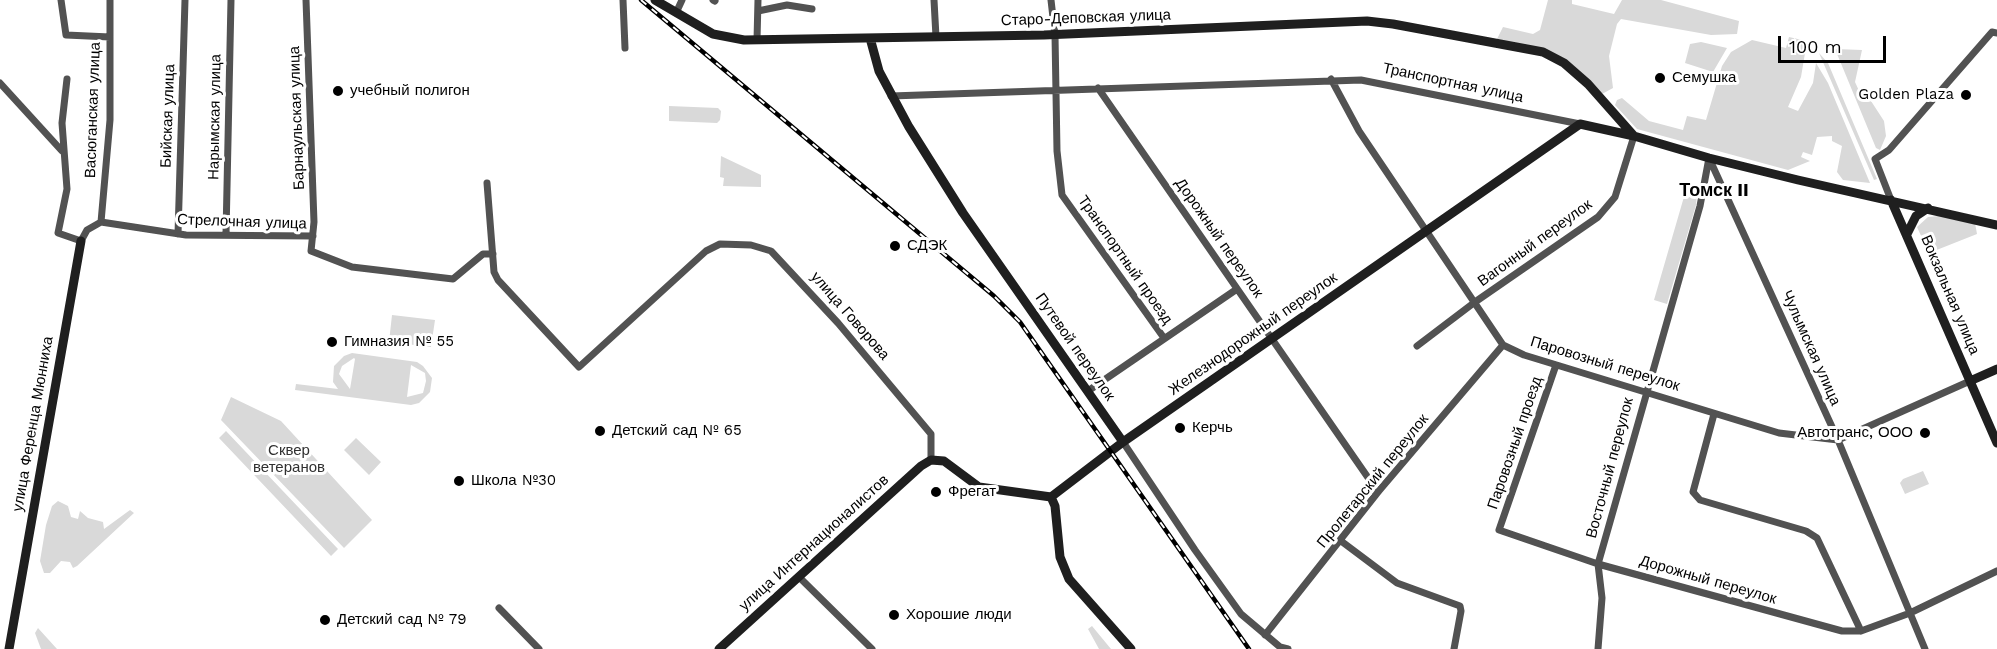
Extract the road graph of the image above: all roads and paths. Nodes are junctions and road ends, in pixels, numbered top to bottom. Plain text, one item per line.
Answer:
1 (61, 0) edge
2 (110, 0) edge
3 (185, 0) edge
4 (231, 0) edge
5 (306, 0) edge
6 (623, 0) edge
7 (655, 0) edge
8 (682, 0) edge
9 (758, 0) edge
10 (934, 0) edge
11 (1051, 0) edge
12 (812, 9) dead end
13 (758, 11) junction
14 (676, 13) junction
15 (1995, 32) edge
16 (1055, 35) junction
17 (110, 37) junction
18 (936, 37) junction
19 (870, 38) junction
20 (757, 40) junction
21 (625, 48) dead end
22 (67, 79) dead end
23 (1330, 80) junction
24 (0, 83) edge
25 (1098, 88) junction
26 (1056, 90) junction
27 (891, 96) junction
28 (1580, 124) junction
29 (1634, 136) junction
30 (62, 151) junction
31 (1709, 158) junction
32 (487, 183) dead end
33 (1891, 200) junction
34 (1928, 208) junction
35 (101, 222) junction
36 (1997, 225) edge
37 (178, 234) junction
38 (226, 234) junction
39 (1426, 234) junction
40 (1907, 234) junction
41 (313, 236) junction
42 (81, 241) junction
43 (493, 254) junction
44 (1237, 289) junction
45 (1475, 302) junction
46 (1164, 338) junction
47 (1272, 338) junction
48 (1503, 345) junction
49 (1417, 346) dead end
50 (1556, 365) junction
51 (1997, 369) edge
52 (1970, 381) junction
53 (1646, 391) junction
54 (1088, 392) junction
55 (1714, 414) junction
56 (1838, 440) junction
57 (1123, 442) junction
58 (1997, 443) edge
59 (931, 460) junction
60 (1378, 492) junction
61 (1051, 497) junction
62 (1499, 530) joint
63 (1341, 541) junction
64 (1598, 564) junction
65 (1997, 571) edge
66 (799, 577) junction
67 (499, 608) dead end
68 (1910, 613) junction
69 (1861, 631) junction
70 (1265, 635) junction
71 (9, 649) edge
72 (539, 649) edge
73 (719, 649) edge
74 (872, 649) edge
75 (1131, 649) edge
76 (1288, 649) edge
77 (1454, 649) edge
78 (1600, 649) edge
79 (1926, 649) edge

1 - 17 street
2 - 17 street, Васюганская улица
3 - 37 street, Бийская улица
4 - 38 street, Нарымская улица
5 - 41 street, Барнаульская улица
6 - 21 street
7 - 14 street, Старо-Деповская улица
8 - 14 street
9 - 13 street
10 - 18 street
11 - 16 street, Транспортный проезд
12 - 13 street
13 - 20 street
14 - 20 street, Старо-Деповская улица
15 - 33 street, Вокзальная улица
16 - 18 street, Старо-Деповская улица
16 - 26 street, Транспортный проезд
16 - 29 street, Старо-Деповская улица
17 - 35 street, Васюганская улица
18 - 19 street, Старо-Деповская улица
19 - 20 street, Старо-Деповская улица
19 - 27 street, Путевой переулок
22 - 30 street
23 - 25 street, Транспортная улица
23 - 28 street, Транспортная улица
23 - 39 street
24 - 30 street
25 - 26 street, Транспортная улица
25 - 44 street, Дорожный переулок
26 - 27 street, Транспортная улица
26 - 46 street, Транспортный проезд
27 - 54 street, Путевой переулок
28 - 29 street, Транспортная улица
28 - 39 street, Железнодорожный переулок
29 - 31 street, Транспортная улица
29 - 45 street, Вагонный переулок
30 - 42 street
31 - 33 street, Транспортная улица
31 - 53 street, Восточный переулок
31 - 56 street, Чулымская улица
32 - 43 street
33 - 34 street, Транспортная улица
33 - 40 street, Вокзальная улица
34 - 36 street, Транспортная улица
34 - 40 street
35 - 37 street, Стрелочная улица
35 - 42 street
37 - 38 street, Стрелочная улица
38 - 41 street, Стрелочная улица
39 - 45 street
39 - 47 street, Железнодорожный переулок
40 - 52 street, Вокзальная улица
41 - 43 street, Стрелочная улица
42 - 71 street, улица Ференца Мюнниха
43 - 59 street, улица Говорова
44 - 46 street
44 - 47 street, Дорожный переулок
45 - 48 street
45 - 49 street, Вагонный переулок
46 - 54 street
47 - 57 street, Железнодорожный переулок
47 - 60 street, Дорожный переулок
48 - 50 street, Паровозный переулок
48 - 60 street, Пролетарский переулок
50 - 53 street, Паровозный переулок
50 - 62 street, Паровозный проезд
51 - 52 street
52 - 56 street
52 - 58 street, Вокзальная улица
53 - 55 street, Паровозный переулок
53 - 64 street, Восточный переулок
54 - 57 street, Путевой переулок
55 - 56 street, Паровозный переулок
55 - 69 street
56 - 68 street, Чулымская улица
57 - 61 street, Железнодорожный переулок
57 - 70 street, Путевой переулок
59 - 61 street
59 - 66 street, улица Интернационалистов
60 - 63 street, Пролетарский переулок
61 - 75 street
62 - 64 street, Дорожный переулок
63 - 70 street, Пролетарский переулок
63 - 77 street
64 - 69 street, Дорожный переулок
64 - 78 street, Восточный переулок
65 - 68 street, Дорожный переулок
66 - 73 street, улица Интернационалистов
66 - 74 street
67 - 72 street
68 - 69 street, Дорожный переулок
68 - 79 street, Чулымская улица
70 - 76 street, Путевой переулок

